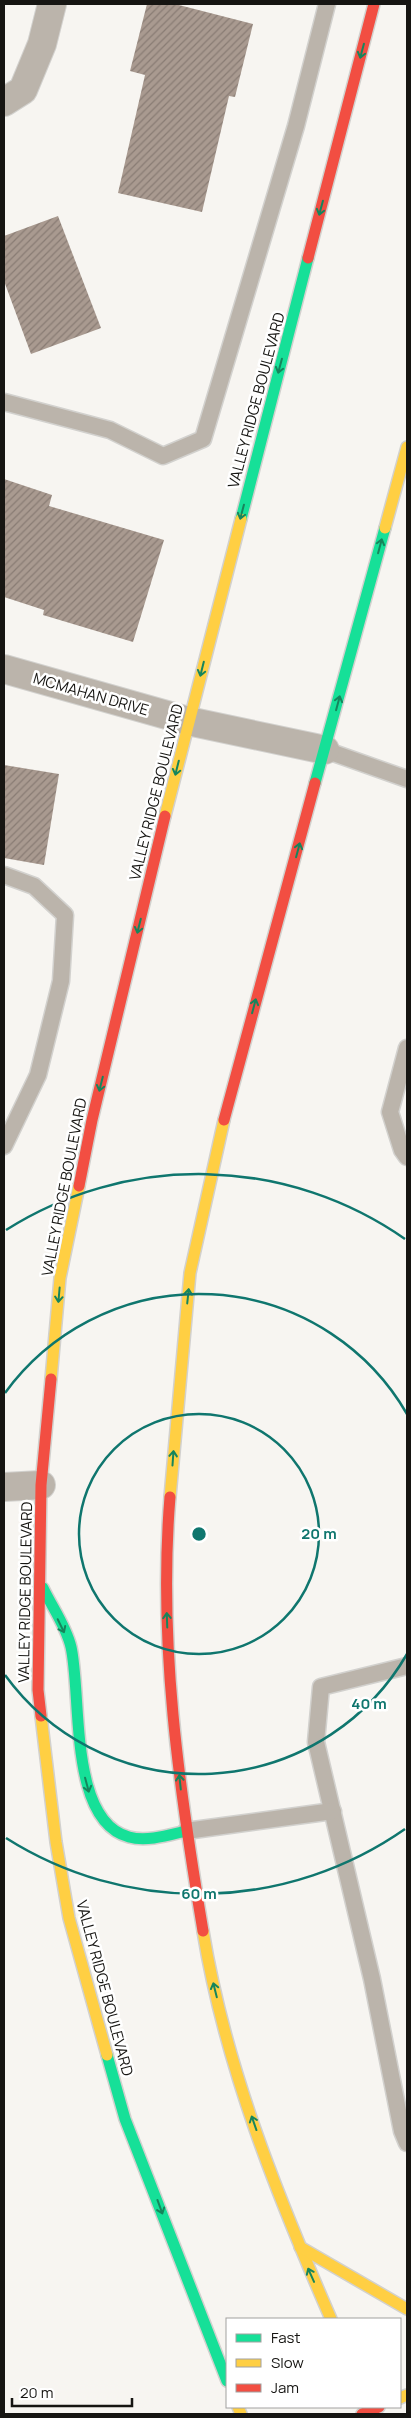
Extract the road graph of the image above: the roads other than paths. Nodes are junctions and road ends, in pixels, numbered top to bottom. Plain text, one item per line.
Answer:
1 (52, 4) edge
2 (327, 4) edge
3 (374, 4) edge
4 (4, 102) edge
5 (4, 402) edge
6 (407, 447) edge
7 (4, 669) edge
8 (188, 721) junction
9 (325, 750) junction
10 (407, 779) edge
11 (4, 875) edge
12 (407, 1048) edge
13 (4, 1146) edge
14 (407, 1157) edge
15 (41, 1485) junction
16 (4, 1487) edge
17 (40, 1582) junction
18 (407, 1666) edge
19 (333, 1811) junction
20 (186, 1830) junction
21 (407, 2143) edge
22 (300, 2248) junction
23 (407, 2309) edge
24 (331, 2318) edge
25 (226, 2378) edge

1 - 4 street
2 - 5 lane
3 -> 8 main road, VALLEY RIDGE BOULEVARD
9 -> 6 main road
7 - 8 street, MCMAHAN DRIVE
8 - 9 street, MCMAHAN DRIVE
8 -> 15 main road, VALLEY RIDGE BOULEVARD
9 - 10 lane
20 -> 9 main road
11 - 13 lane
12 - 14 lane
15 - 16 street
15 - 17 main road, VALLEY RIDGE BOULEVARD
17 -> 20 main road
17 -> 25 main road, VALLEY RIDGE BOULEVARD
18 - 19 lane
19 - 20 lane
19 - 21 lane
22 -> 20 main road
22 - 23 main road
24 -> 22 main road

